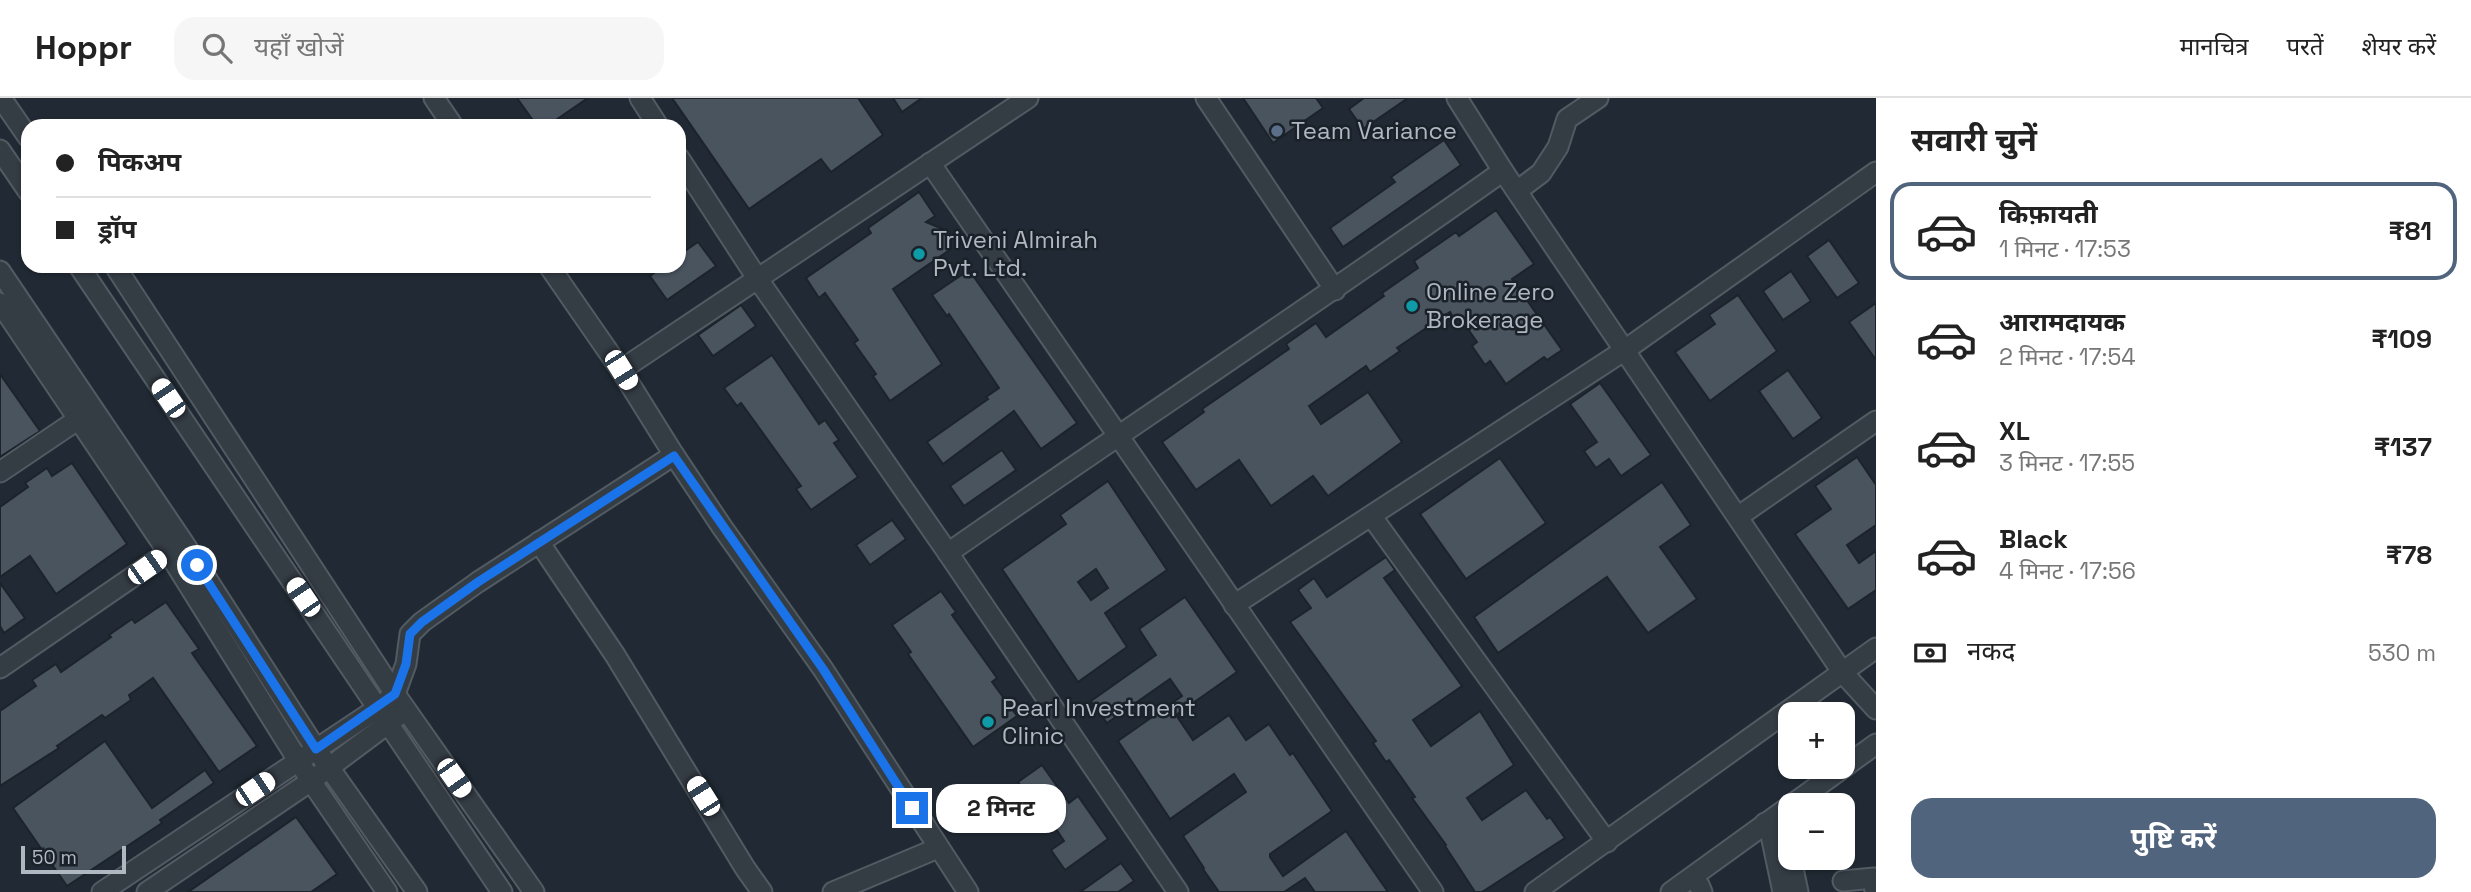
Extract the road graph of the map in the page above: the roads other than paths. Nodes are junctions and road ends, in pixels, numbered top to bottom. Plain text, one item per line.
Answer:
1 (1, 98) edge
2 (434, 98) edge
3 (640, 98) edge
4 (1028, 98) edge
5 (1206, 98) edge
6 (1457, 98) edge
7 (1598, 98) edge
8 (448, 119) edge
9 (654, 119) edge
10 (21, 127) edge
11 (0, 150) edge
12 (930, 163) junction
13 (686, 169) edge
14 (1503, 171) junction
15 (1876, 172) edge
16 (21, 181) edge
17 (1517, 191) junction
18 (0, 271) edge
19 (84, 273) edge
20 (120, 273) edge
21 (554, 273) edge
22 (757, 278) junction
23 (1335, 290) junction
24 (0, 303) edge
25 (1626, 350) junction
26 (621, 370) junction
27 (86, 414) junction
28 (1876, 421) edge
29 (1118, 435) junction
30 (674, 456) junction
31 (0, 472) edge
32 (1739, 516) junction
33 (1372, 517) junction
34 (539, 542) junction
35 (175, 547) junction
36 (948, 553) junction
37 (1234, 605) junction
38 (1876, 648) edge
39 (0, 668) edge
40 (1843, 673) junction
41 (401, 702) junction
42 (1876, 709) edge
43 (383, 715) junction
44 (1876, 744) edge
45 (316, 749) junction
46 (1876, 759) edge
47 (298, 760) junction
48 (331, 767) junction
49 (312, 781) junction
50 (1829, 793) edge
51 (1776, 827) edge
52 (1607, 842) junction
53 (938, 848) junction
54 (1843, 881) dead end
55 (1875, 883) edge
56 (1697, 890) edge
57 (102, 892) edge
58 (147, 892) edge
59 (387, 892) edge
60 (417, 892) edge
61 (502, 892) edge
62 (534, 892) edge
63 (762, 892) edge
64 (833, 892) edge
65 (968, 892) edge
66 (1178, 892) edge
67 (1433, 892) edge
68 (1535, 892) edge
69 (1671, 892) edge
70 (1783, 892) edge
71 (1798, 892) edge

1 - 10 street
2 - 8 street
3 - 9 street
4 - 12 street
5 - 23 street
6 - 14 street
7 - 17 street
11 - 16 street
12 - 22 street
12 - 29 street
13 - 22 street
14 - 17 street
14 - 23 street
15 - 25 street
17 - 25 street
18 - 27 street
19 - 43 street
20 - 41 street
21 - 26 street
22 - 26 street
22 - 36 street
23 - 29 street
24 - 27 street
25 - 32 street
25 - 33 street
26 - 30 street
27 - 31 street
27 - 35 street
28 - 32 street
29 - 36 street
29 - 37 street
30 - 34 street
30 - 53 street
32 - 40 street
33 - 37 street
33 - 52 street
34 - 41 street
34 - 63 street
35 - 39 street
35 - 45 street
35 - 47 street
36 - 66 street
37 - 67 street
38 - 40 street
40 - 42 street
40 - 52 street
41 - 43 street
41 - 62 street
43 - 45 street
43 - 48 street
43 - 61 street
44 - 51 street
45 - 47 street
45 - 48 street
46 - 50 street
47 - 49 street
47 - 57 street
48 - 49 street
48 - 60 street
49 - 58 street
49 - 59 street
51 - 56 street
51 - 69 street
51 - 70 street
51 - 71 street
52 - 68 street
53 - 64 street
53 - 65 street
54 - 55 street

